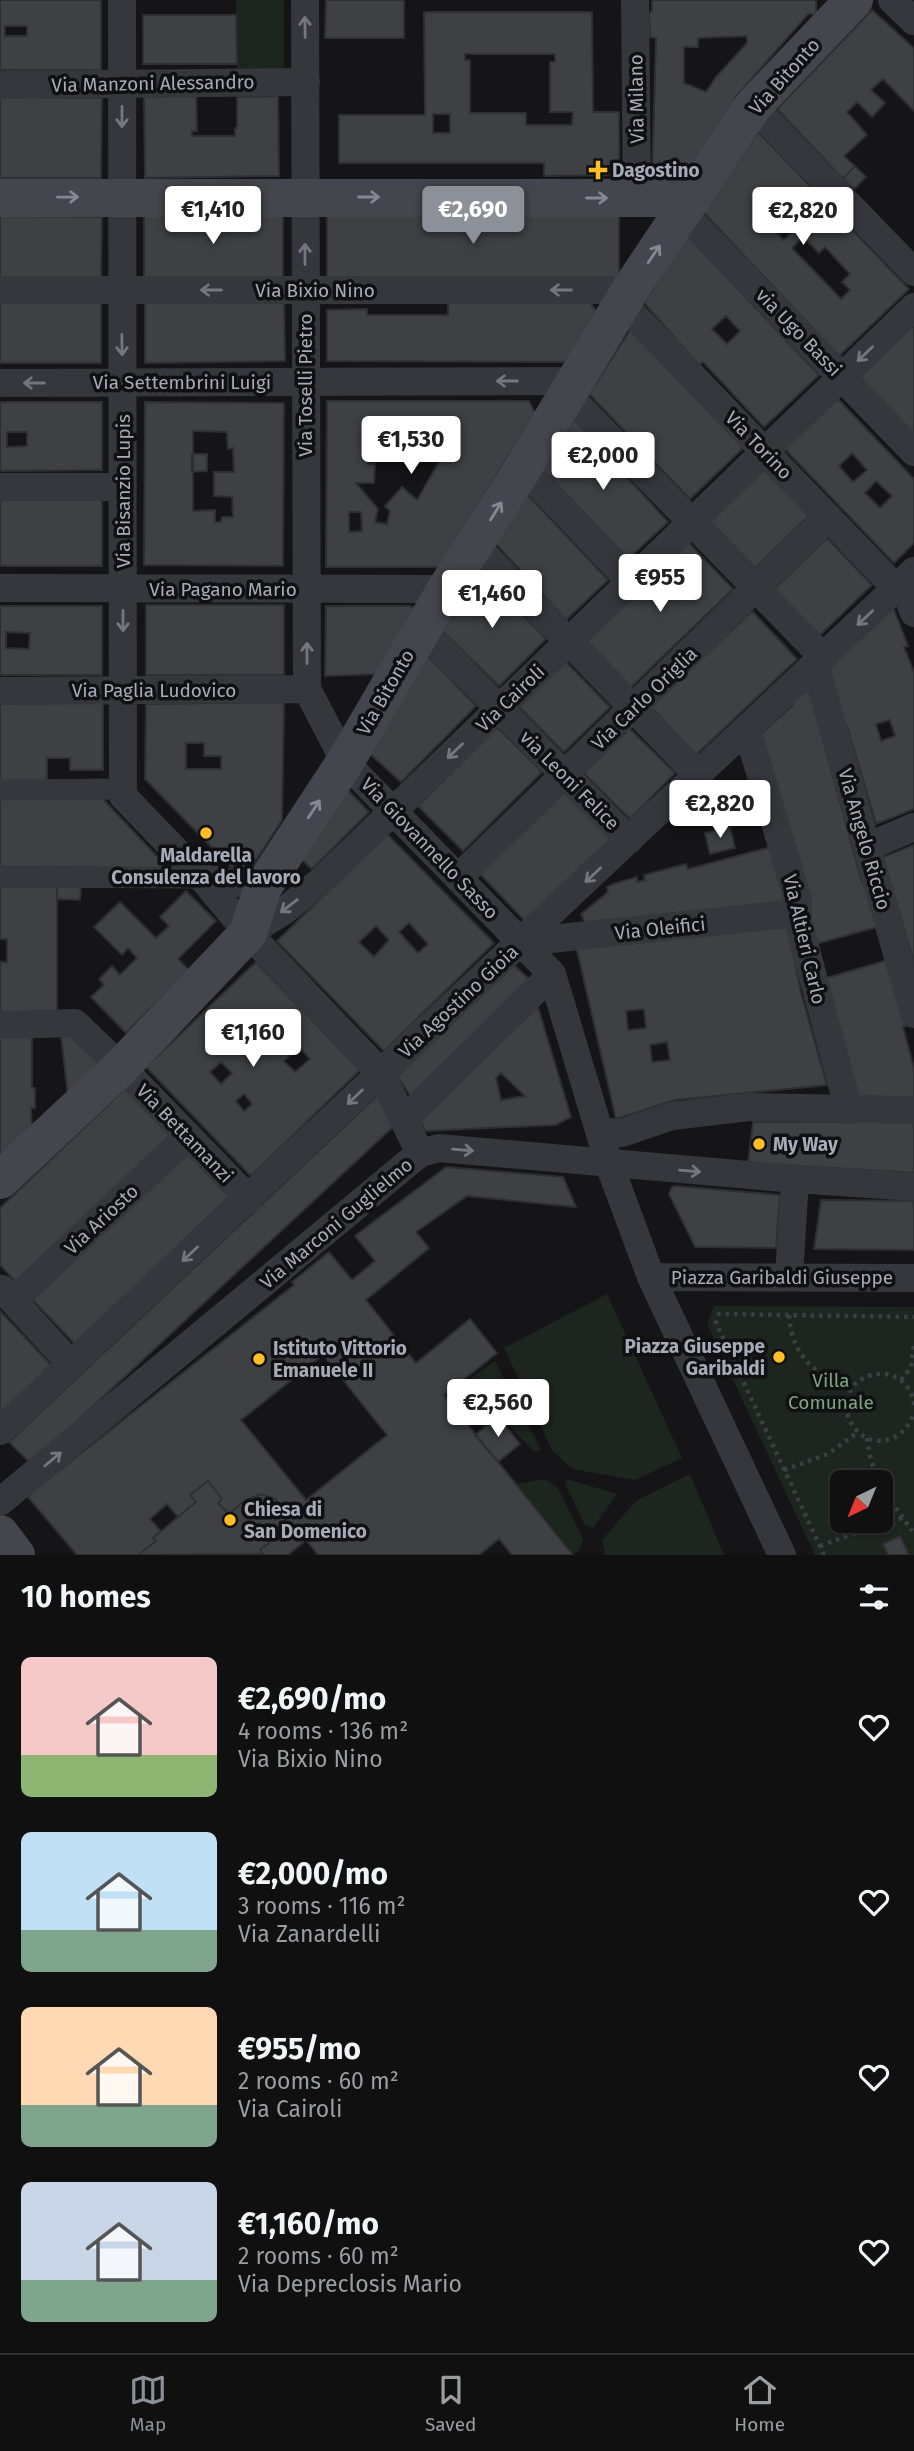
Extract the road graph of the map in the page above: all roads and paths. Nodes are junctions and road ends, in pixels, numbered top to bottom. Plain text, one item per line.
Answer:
1 (122, 0) edge
2 (305, 0) edge
3 (635, 0) edge
4 (854, 0) edge
5 (892, 0) edge
6 (914, 21) edge
7 (122, 82) junction
8 (306, 82) junction
9 (0, 85) edge
10 (753, 106) junction
11 (122, 197) junction
12 (305, 197) junction
13 (0, 198) edge
14 (637, 198) junction
15 (688, 205) junction
16 (914, 272) edge
17 (0, 290) edge
18 (121, 290) junction
19 (305, 290) junction
20 (626, 296) junction
21 (914, 307) edge
22 (841, 377) junction
23 (123, 382) junction
24 (306, 382) junction
25 (0, 383) edge
26 (571, 387) junction
27 (765, 451) junction
28 (914, 452) edge
29 (523, 468) junction
30 (0, 487) edge
31 (123, 487) junction
32 (828, 517) junction
33 (691, 522) junction
34 (475, 545) junction
35 (904, 580) edge
36 (630, 581) junction
37 (0, 588) edge
38 (123, 589) junction
39 (306, 589) junction
40 (446, 589) junction
41 (756, 589) junction
42 (914, 613) edge
43 (422, 630) junction
44 (568, 641) junction
45 (819, 661) junction
46 (307, 688) junction
47 (123, 690) junction
48 (0, 691) edge
49 (499, 708) junction
50 (634, 709) junction
51 (747, 729) junction
52 (345, 762) junction
53 (698, 775) junction
54 (565, 776) junction
55 (123, 789) junction
56 (0, 790) edge
57 (393, 811) junction
58 (914, 827) edge
59 (629, 840) junction
60 (867, 847) junction
61 (0, 877) edge
62 (202, 877) junction
63 (458, 878) junction
64 (263, 887) junction
65 (798, 911) junction
66 (248, 933) junction
67 (522, 942) junction
68 (552, 974) junction
69 (912, 998) edge
70 (0, 1025) edge
71 (121, 1067) junction
72 (380, 1072) junction
73 (849, 1110) junction
74 (914, 1110) edge
75 (404, 1120) junction
76 (610, 1132) junction
77 (188, 1136) junction
78 (420, 1153) junction
79 (609, 1164) junction
80 (795, 1179) junction
81 (0, 1180) edge
82 (914, 1186) edge
83 (249, 1199) junction
84 (651, 1277) junction
85 (789, 1277) junction
86 (914, 1278) edge
87 (6, 1294) edge
88 (789, 1315) junction
89 (914, 1317) edge
90 (914, 1344) edge
91 (71, 1364) junction
92 (901, 1380) junction
93 (850, 1391) junction
94 (913, 1394) edge
95 (914, 1405) edge
96 (914, 1412) edge
97 (0, 1430) edge
98 (858, 1432) junction
99 (867, 1438) junction
100 (784, 1470) junction
101 (0, 1502) edge
102 (903, 1517) junction
103 (913, 1532) edge
104 (0, 1534) edge
105 (820, 1546) junction
106 (16, 1555) edge
107 (782, 1555) edge
108 (824, 1555) edge

1 - 7 street, Via Bisanzio Lupis
8 -> 2 street, Via Toselli Pietro
3 - 14 street, Via Milano
4 - 10 main road, Via Bitonto
5 - 6 street
7 - 8 street, Via Manzoni Alessandro
7 - 9 street, Via Manzoni Alessandro
7 -> 11 street, Via Bisanzio Lupis
8 - 12 street, Via Toselli Pietro
10 - 15 main road, Via Bitonto
10 - 16 street
11 - 12 main road
13 -> 11 main road
11 - 18 street, Via Bisanzio Lupis
12 -> 14 main road
19 -> 12 street, Via Toselli Pietro
14 - 15 main road
20 -> 15 main road, Via Bitonto
15 - 22 street, via Ugo Bassi
17 - 18 street, Via Bixio Nino
19 -> 18 street, Via Bixio Nino
18 -> 23 street, Via Bisanzio Lupis
20 -> 19 street, Via Bixio Nino
19 - 24 street, Via Toselli Pietro
20 - 26 main road, Via Bitonto
20 - 27 street, Via Torino
21 -> 22 street, Via Cairoli
22 - 27 street, Via Cairoli
22 - 28 street, via Ugo Bassi
23 - 24 street, Via Settembrini Luigi
23 -> 25 street, Via Settembrini Luigi
23 - 31 street, Via Bisanzio Lupis
26 -> 24 street, Via Settembrini Luigi
24 - 39 street, Via Toselli Pietro
26 - 29 main road, Via Bitonto
26 - 33 street
27 - 32 street, Via Torino
27 - 33 street, Via Cairoli
34 -> 29 main road, Via Bitonto
29 - 36 street
30 - 31 street
31 - 38 street, Via Bisanzio Lupis
32 - 35 street, Via Torino
32 - 41 street, Via Carlo Origlia
33 - 36 street, Via Cairoli
33 - 41 street
34 - 40 main road, Via Bitonto
34 - 44 street
35 - 42 street
35 -> 45 street, Via Agostino Gioia
36 - 44 street, Via Cairoli
37 - 38 street, Via Pagano Mario
38 - 39 street, Via Pagano Mario
38 -> 47 street, Via Bisanzio Lupis
39 - 40 street, Via Pagano Mario
46 -> 39 street, Via Toselli Pietro
40 - 43 main road, Via Bitonto
41 - 45 street
41 - 50 street, Via Carlo Origlia
43 - 49 street, via Leoni Felice
43 - 52 main road, Via Bitonto
44 - 49 street, Via Cairoli
44 - 50 street
45 - 51 street, Via Agostino Gioia
45 - 60 street, Via Angelo Riccio
46 - 47 street, Via Paglia Ludovico
46 - 52 street, Via Toselli Pietro
47 - 48 street, Via Paglia Ludovico
47 - 55 street, Via Bisanzio Lupis
49 - 54 street, via Leoni Felice
49 -> 57 street, Via Cairoli
50 - 53 street
50 - 54 street, Via Carlo Origlia
51 - 53 street, Via Agostino Gioia
51 - 65 street, Via Altieri Carlo
52 - 57 street, Via Giovannello Sasso
64 -> 52 main road, Via Bitonto
53 - 59 street, Via Agostino Gioia
54 - 59 street, via Leoni Felice
54 - 63 street, Via Carlo Origlia
55 - 56 street
55 - 62 street
57 - 63 street, Via Giovannello Sasso
57 -> 66 street, Via Cairoli
58 - 60 street
59 -> 67 street, Via Agostino Gioia
60 - 69 street, Via Angelo Riccio
61 - 62 street
62 - 64 street
62 - 66 street
63 - 67 street, Via Giovannello Sasso
64 - 66 main road, Via Bitonto
65 - 67 street, Via Oleifici
65 - 73 street, Via Altieri Carlo
66 - 71 main road, Via Bitonto
66 - 72 street
67 - 68 street, Via Giovannello Sasso
67 - 72 street, Via Agostino Gioia
68 - 75 street
68 - 76 street, Via Giovannello Sasso
70 - 71 street, Via Bettamanzi
71 - 77 street, Via Bettamanzi
71 - 81 main road, Via Bitonto
72 - 75 street
72 -> 83 street, Via Agostino Gioia
73 - 74 street
73 - 76 street
75 - 78 street
76 - 79 street, Via Giovannello Sasso
77 - 83 street, Via Bettamanzi
77 - 87 street, Via Ariosto
78 -> 79 street, Via Marconi Guglielmo
101 -> 78 street, Via Marconi Guglielmo
79 -> 80 street, Via Marconi Guglielmo
79 - 84 street, Piazza Garibaldi Giuseppe
80 - 82 street, Via Marconi Guglielmo
80 - 85 street
83 -> 91 street, Via Agostino Gioia
84 - 85 street, Piazza Garibaldi Giuseppe
84 - 107 street, Piazza Garibaldi Giuseppe
85 - 86 street, Piazza Garibaldi Giuseppe
87 - 91 street
88 - 89 path
88 - 93 path
88 - 100 path
90 - 92 path
91 - 97 street, Via Agostino Gioia
92 - 93 path
92 - 94 path
93 - 98 path
94 - 95 path
96 - 99 path
98 - 99 path
98 - 100 path
99 - 102 path
100 - 105 path
102 - 103 path
102 - 105 path
104 - 106 main road
105 - 108 path

